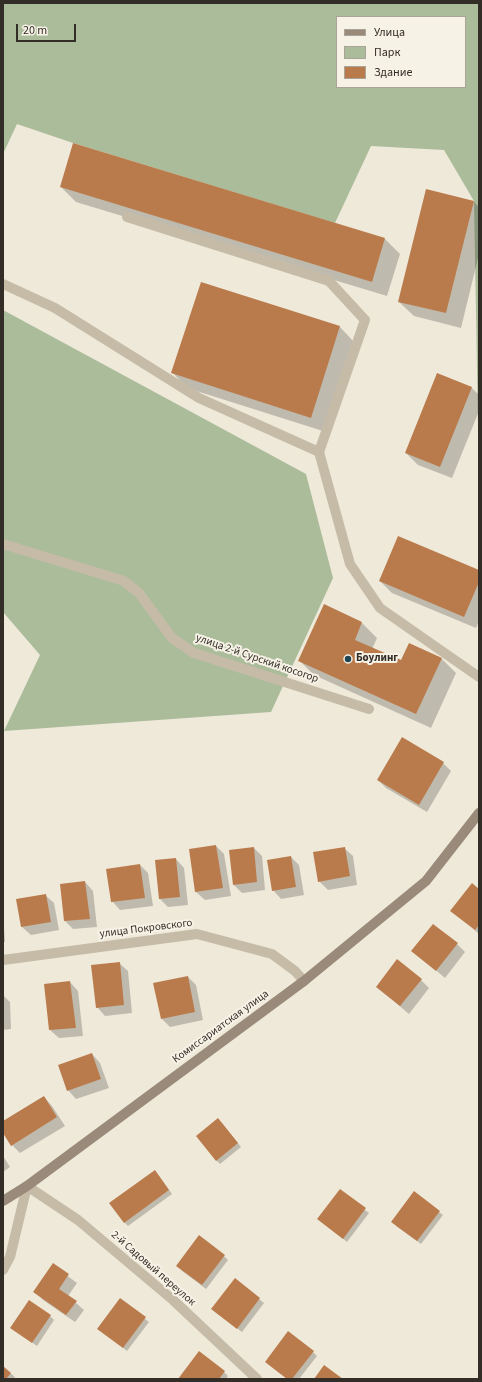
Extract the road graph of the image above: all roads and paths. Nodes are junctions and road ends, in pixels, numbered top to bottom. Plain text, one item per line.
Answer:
1 (127, 217) dead end
2 (3, 284) edge
3 (319, 452) junction
4 (3, 544) edge
5 (479, 677) edge
6 (369, 709) dead end
7 (479, 812) edge
8 (3, 960) edge
9 (304, 981) junction
10 (27, 1186) junction
11 (3, 1201) edge
12 (3, 1270) edge
13 (257, 1379) edge

1 - 3 street
2 - 3 street
3 - 5 street
4 - 6 street, улица 2-й Сурский косогор
7 - 9 main road, Комиссариатская улица
8 - 9 street, улица Покровского
9 - 10 main road, Комиссариатская улица
10 - 11 main road, Комиссариатская улица
10 - 12 street
10 - 13 street, 2-й Садовый переулок

